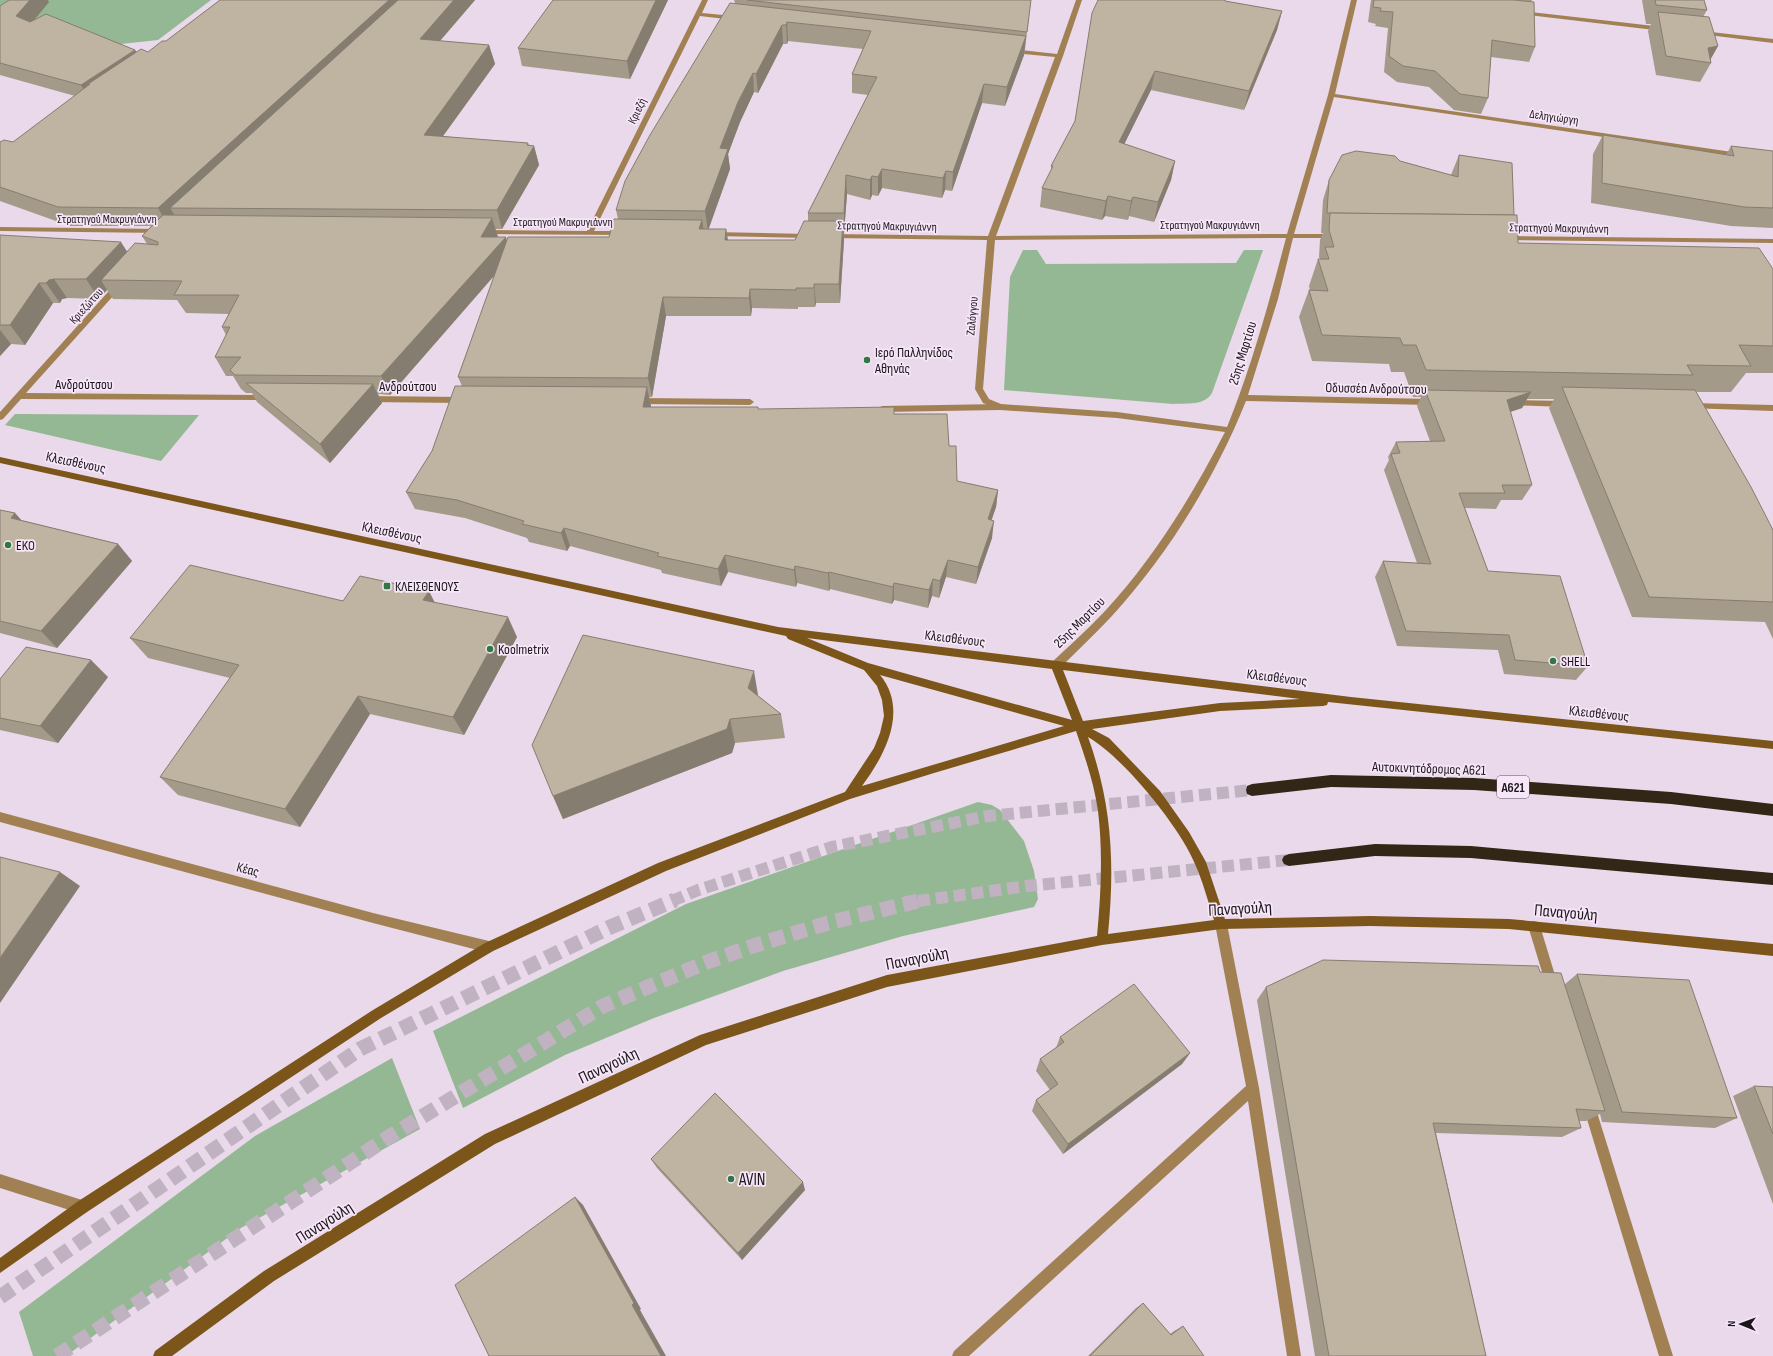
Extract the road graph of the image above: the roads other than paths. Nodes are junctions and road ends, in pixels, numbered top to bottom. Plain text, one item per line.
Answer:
1 (705, 0) edge
2 (1079, 0) edge
3 (1354, 0) edge
4 (1513, 12) edge
5 (697, 14) junction
6 (744, 19) edge
7 (1670, 30) edge
8 (1694, 32) edge
9 (1773, 41) edge
10 (1005, 50) edge
11 (1060, 56) junction
12 (1331, 95) junction
13 (1749, 157) edge
14 (0, 229) edge
15 (479, 232) edge
16 (589, 233) junction
17 (629, 233) edge
18 (707, 234) edge
19 (1290, 236) junction
20 (1346, 236) edge
21 (991, 238) junction
22 (1496, 238) edge
23 (160, 241) edge
24 (1773, 241) edge
25 (124, 280) edge
26 (18, 396) junction
27 (273, 398) edge
28 (1243, 398) junction
29 (360, 399) edge
30 (472, 400) edge
31 (631, 401) edge
32 (750, 402) dead end
33 (1440, 402) edge
34 (1503, 403) edge
35 (1575, 404) edge
36 (1686, 406) edge
37 (1000, 407) junction
38 (1773, 408) edge
39 (872, 409) edge
40 (0, 417) edge
41 (1230, 430) junction
42 (0, 460) edge
43 (778, 631) junction
44 (1056, 665) junction
45 (866, 667) junction
46 (1351, 700) junction
47 (1079, 726) junction
48 (1773, 745) edge
49 (1252, 790) tunnel mouth
50 (849, 795) junction
51 (1773, 810) edge
52 (0, 817) edge
53 (1289, 860) tunnel mouth
54 (1773, 879) edge
55 (1221, 924) junction
56 (1534, 926) junction
57 (1102, 940) junction
58 (489, 947) junction
59 (1773, 950) edge
60 (1554, 994) edge
61 (1253, 1088) junction
62 (1585, 1092) edge
63 (0, 1181) edge
64 (82, 1207) junction
65 (0, 1266) edge
66 (160, 1356) edge
67 (959, 1356) edge
68 (1294, 1356) edge
69 (1666, 1356) edge

1 - 5 street, Κριεζή
2 - 11 street, Ζαλόγγου
3 - 12 street, 25ης Μαρτίου
4 - 7 street
5 - 6 street
5 - 16 street, Κριεζή
8 - 9 street
10 - 11 street
11 - 21 street, Ζαλόγγου
12 - 13 street, Δεληγιώργη
12 - 19 street, 25ης Μαρτίου
14 - 23 street, Στρατηγού Μακρυγιάννη
15 - 16 street, Στρατηγού Μακρυγιάννη
16 - 17 street, Στρατηγού Μακρυγιάννη
18 - 21 street, Στρατηγού Μακρυγιάννη
19 - 20 street, Στρατηγού Μακρυγιάννη
19 - 21 street, Στρατηγού Μακρυγιάννη
19 - 28 street, 25ης Μαρτίου
21 - 37 street, Ζαλόγγου
22 - 24 street, Στρατηγού Μακρυγιάννη
25 - 26 street, Κριεζώτου
26 - 27 street, Ανδρούτσου
26 - 40 street, Κριεζώτου
28 - 33 street, Οδυσσέα Ανδρούτσου
28 - 41 street, 25ης Μαρτίου
29 - 30 street, Ανδρούτσου
31 - 32 street
34 - 35 street
36 - 38 street
37 - 39 street
37 - 41 street, Ζαλόγγου
41 - 44 street, 25ης Μαρτίου
42 - 43 main road, Κλεισθένους
43 - 44 main road, Κλεισθένους
43 - 45 main road, Κλεισθένους
44 - 46 main road, Κλεισθένους
44 - 47 main road
45 - 47 main road, Κλεισθένους
45 - 50 main road, Κλεισθένους
46 - 47 main road
46 - 48 main road, Κλεισθένους
47 - 50 main road
47 - 55 main road
47 - 57 main road
49 - 51 highway, Αυτοκινητόδρομος Α621 / Α621
50 - 58 main road
52 - 58 street, Κέας
53 - 54 highway
55 - 56 main road, Παναγούλη
55 - 57 main road, Παναγούλη
55 - 61 street
56 - 59 main road, Παναγούλη
56 - 60 street
57 - 66 main road, Παναγούλη
58 - 64 main road
61 - 67 street
61 - 68 street
62 - 69 street
63 - 64 street
64 - 65 main road

